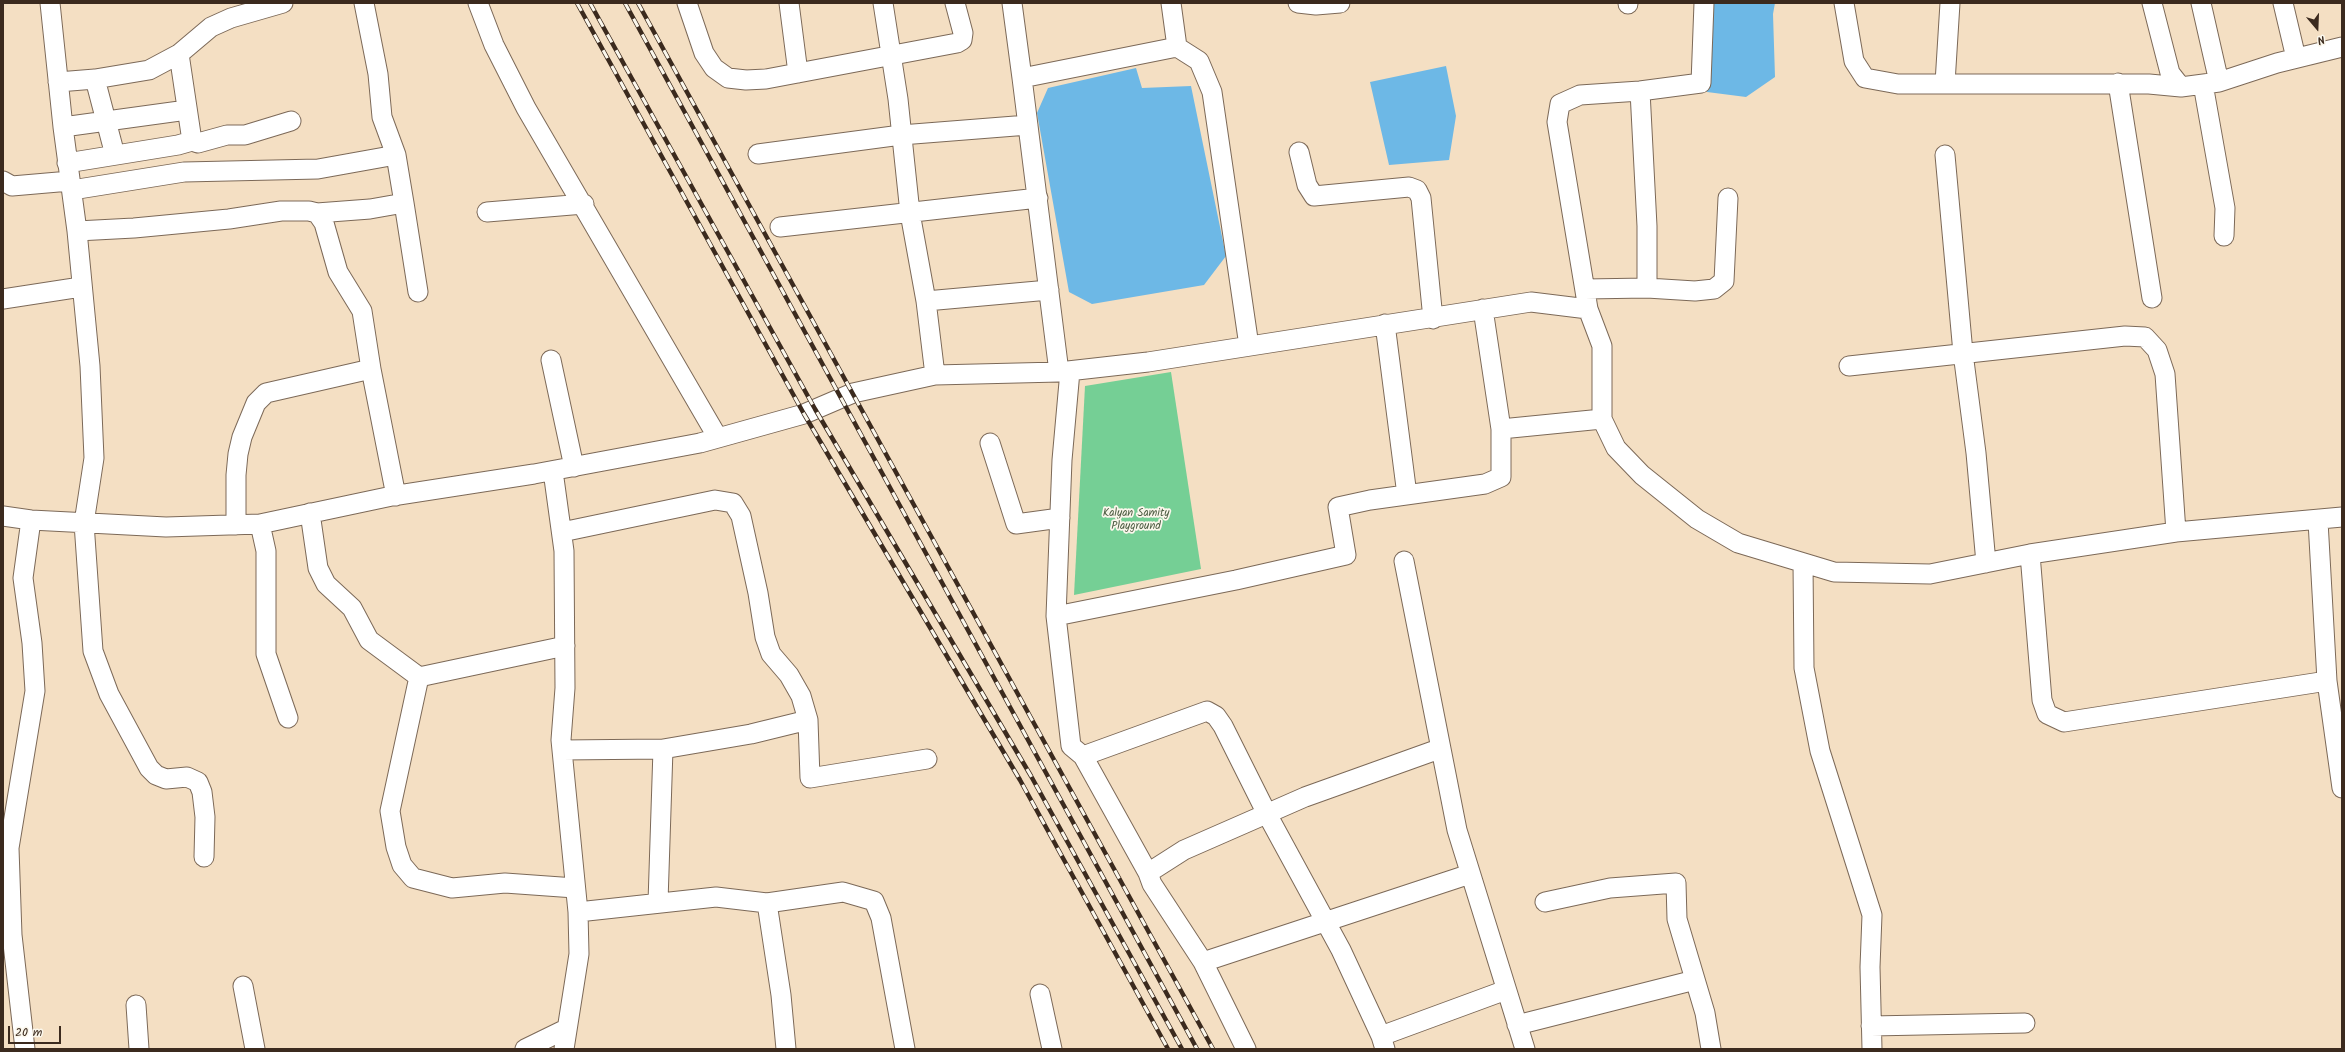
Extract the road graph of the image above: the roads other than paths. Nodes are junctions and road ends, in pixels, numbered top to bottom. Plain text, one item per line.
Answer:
1 (50, 3) edge
2 (283, 3) edge
3 (364, 3) edge
4 (478, 3) edge
5 (687, 3) edge
6 (790, 3) edge
7 (883, 3) edge
8 (955, 3) edge
9 (1012, 3) edge
10 (1172, 3) edge
11 (1298, 3) edge
12 (1340, 3) edge
13 (1704, 3) edge
14 (1844, 3) edge
15 (1950, 3) edge
16 (2152, 3) edge
17 (2201, 3) edge
18 (2283, 3) edge
19 (1177, 47) junction
20 (2342, 47) edge
21 (179, 54) junction
22 (890, 55) junction
23 (2296, 58) junction
24 (798, 73) junction
25 (1022, 78) junction
26 (94, 79) junction
27 (58, 82) junction
28 (2118, 83) junction
29 (2211, 83) junction
30 (1945, 84) junction
31 (2181, 87) junction
32 (1640, 91) junction
33 (186, 110) junction
34 (291, 121) dead end
35 (105, 122) junction
36 (1028, 125) junction
37 (63, 127) junction
38 (902, 135) junction
39 (192, 141) junction
40 (1299, 152) dead end
41 (758, 154) dead end
42 (115, 155) junction
43 (396, 155) junction
44 (1945, 155) dead end
45 (67, 163) junction
46 (3, 181) edge
47 (71, 186) junction
48 (1038, 198) junction
49 (1728, 198) dead end
50 (404, 203) junction
51 (584, 204) junction
52 (487, 212) dead end
53 (910, 213) junction
54 (317, 214) junction
55 (780, 227) dead end
56 (77, 231) junction
57 (2224, 236) dead end
58 (81, 287) junction
59 (1647, 288) junction
60 (1585, 289) junction
61 (1049, 290) junction
62 (418, 292) dead end
63 (2152, 298) dead end
64 (3, 299) edge
65 (926, 301) junction
66 (1588, 309) junction
67 (1483, 310) junction
68 (1433, 318) junction
69 (1385, 324) junction
70 (1249, 346) junction
71 (1963, 353) junction
72 (551, 360) dead end
73 (1849, 366) dead end
74 (371, 369) junction
75 (1064, 371) junction
76 (935, 374) junction
77 (1602, 419) junction
78 (1501, 429) junction
79 (718, 438) junction
80 (990, 443) dead end
81 (574, 467) junction
82 (553, 471) junction
83 (1407, 495) junction
84 (396, 496) junction
85 (310, 513) junction
86 (3, 516) edge
87 (2342, 517) edge
88 (1060, 518) junction
89 (31, 520) junction
90 (2318, 521) junction
91 (84, 523) junction
92 (236, 524) junction
93 (260, 524) junction
94 (562, 532) junction
95 (2176, 532) junction
96 (2030, 554) junction
97 (1404, 561) dead end
98 (1803, 563) junction
99 (1986, 563) junction
100 (1056, 616) junction
101 (565, 646) junction
102 (419, 677) junction
103 (2327, 680) junction
104 (288, 718) dead end
105 (808, 720) junction
106 (663, 749) junction
107 (1439, 749) junction
108 (562, 750) junction
109 (1083, 756) junction
110 (927, 759) dead end
111 (2342, 788) edge
112 (1267, 814) junction
113 (204, 857) dead end
114 (1148, 873) junction
115 (1470, 874) junction
116 (576, 888) junction
117 (658, 902) junction
118 (1545, 902) dead end
119 (767, 903) junction
120 (578, 912) junction
121 (1326, 921) junction
122 (9, 952) edge
123 (1203, 962) junction
124 (1695, 980) junction
125 (243, 986) dead end
126 (1506, 990) junction
127 (1040, 994) dead end
128 (136, 1005) dead end
129 (2025, 1023) dead end
130 (1517, 1025) junction
131 (1871, 1026) junction
132 (566, 1029) junction
133 (1383, 1042) edge
134 (25, 1049) edge
135 (139, 1049) edge
136 (254, 1049) edge
137 (525, 1049) edge
138 (564, 1049) edge
139 (786, 1049) edge
140 (905, 1049) edge
141 (1052, 1049) edge
142 (1246, 1049) edge
143 (1525, 1049) edge
144 (1712, 1049) edge
145 (1872, 1049) edge

1 - 27 street
2 - 21 street
3 - 43 street
4 - 51 street
5 - 24 street
6 - 24 street
7 - 22 street
8 - 22 street
9 - 25 street
10 - 19 street
11 - 12 street
13 - 32 street
14 - 30 street
15 - 30 street
16 - 31 street
17 - 29 street
18 - 23 street
19 - 25 street
19 - 70 street
20 - 23 street
21 - 26 street
21 - 33 street
22 - 24 street
22 - 38 street
23 - 29 street
25 - 36 street
26 - 27 street
26 - 35 street
27 - 37 street
28 - 30 street
28 - 31 street
28 - 63 street
29 - 31 street
29 - 57 street
32 - 59 street
32 - 60 street
33 - 35 street
33 - 39 street
34 - 39 street
35 - 37 street
35 - 42 street
36 - 38 street
36 - 48 street
37 - 45 street
38 - 41 street
38 - 53 street
39 - 42 street
40 - 68 street
42 - 45 street
43 - 47 street
43 - 50 street
44 - 71 street
45 - 47 street
46 - 47 street
47 - 56 street
48 - 53 street
48 - 61 street
49 - 59 street
50 - 54 street
50 - 62 street
51 - 52 street
51 - 79 street
53 - 55 street
53 - 65 street
54 - 56 street
54 - 74 street
56 - 58 street
58 - 64 street
58 - 91 street
59 - 60 street
60 - 66 street
61 - 65 street
61 - 75 street
65 - 76 street
66 - 67 street
66 - 77 street
67 - 68 street
67 - 78 street
68 - 69 street
69 - 70 street
69 - 83 street
70 - 75 street
71 - 73 street
71 - 95 street
71 - 99 street
72 - 81 street
74 - 84 street
74 - 92 street
75 - 76 street
75 - 88 street
76 - 79 street
77 - 78 street
77 - 98 street
78 - 83 street
79 - 81 street
80 - 88 street
81 - 82 street
82 - 84 street
82 - 94 street
83 - 100 street
84 - 85 street
85 - 93 street
85 - 102 street
86 - 89 street
87 - 90 street
88 - 100 street
89 - 91 street
89 - 122 street
90 - 95 street
90 - 103 street
91 - 92 street
91 - 113 street
92 - 93 street
93 - 104 street
94 - 101 street
94 - 105 street
95 - 96 street
96 - 99 street
96 - 103 street
97 - 107 street
98 - 99 street
98 - 131 street
100 - 109 street
101 - 102 street
101 - 108 street
102 - 116 street
103 - 111 street
105 - 106 street
105 - 110 street
106 - 108 street
106 - 117 street
107 - 112 street
107 - 115 street
108 - 116 street
109 - 112 street
109 - 114 street
112 - 114 street
112 - 121 street
114 - 123 street
115 - 121 street
115 - 126 street
116 - 120 street
117 - 119 street
117 - 120 street
118 - 124 street
119 - 139 street
119 - 140 street
120 - 132 street
121 - 123 street
121 - 133 street
122 - 134 street
123 - 142 street
124 - 130 street
124 - 144 street
125 - 136 street
126 - 130 street
126 - 133 street
127 - 141 street
128 - 135 street
129 - 131 street
130 - 143 street
131 - 145 street
132 - 137 street
132 - 138 street

